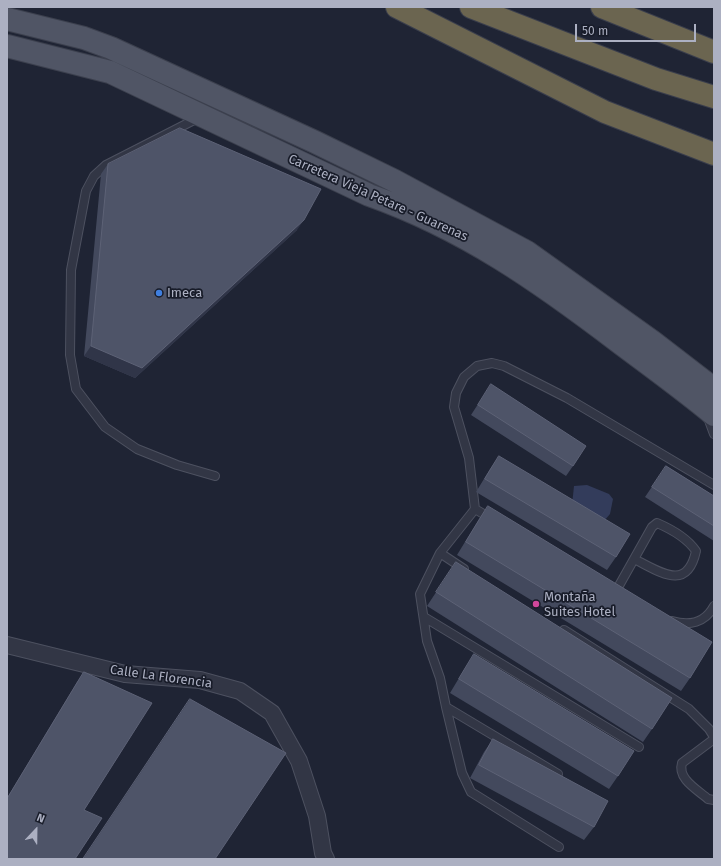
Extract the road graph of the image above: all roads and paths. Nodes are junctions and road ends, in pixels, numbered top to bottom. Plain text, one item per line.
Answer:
1 (397, 7) edge
2 (471, 7) edge
3 (602, 7) edge
4 (7, 20) edge
5 (7, 46) edge
6 (714, 52) edge
7 (714, 97) edge
8 (201, 116) junction
9 (714, 154) edge
10 (711, 404) edge
11 (714, 434) edge
12 (216, 476) dead end
13 (714, 485) edge
14 (475, 509) junction
15 (502, 524) edge
16 (440, 553) junction
17 (634, 559) junction
18 (473, 574) edge
19 (616, 591) edge
20 (714, 606) edge
21 (424, 616) junction
22 (665, 620) edge
23 (559, 627) edge
24 (7, 645) edge
25 (446, 707) junction
26 (714, 738) edge
27 (638, 747) dead end
28 (565, 778) edge
29 (714, 800) edge
30 (559, 847) dead end
31 (326, 859) edge

1 - 9 highway
2 - 7 highway
3 - 6 highway
4 - 10 main road, Carretera Vieja Petare - Guarenas
5 - 8 main road, Carretera Vieja Petare - Guarenas
8 - 10 main road, Carretera Vieja Petare - Guarenas
8 - 12 lane
10 - 11 lane
13 - 14 lane
14 - 15 lane
14 - 16 lane
16 - 18 lane
16 - 21 lane
17 - 17 lane
17 - 19 lane
20 - 22 lane
21 - 25 lane
21 - 27 lane
23 - 26 lane
24 - 31 street, Calle La Florencia
25 - 28 lane
25 - 30 lane
26 - 29 lane

